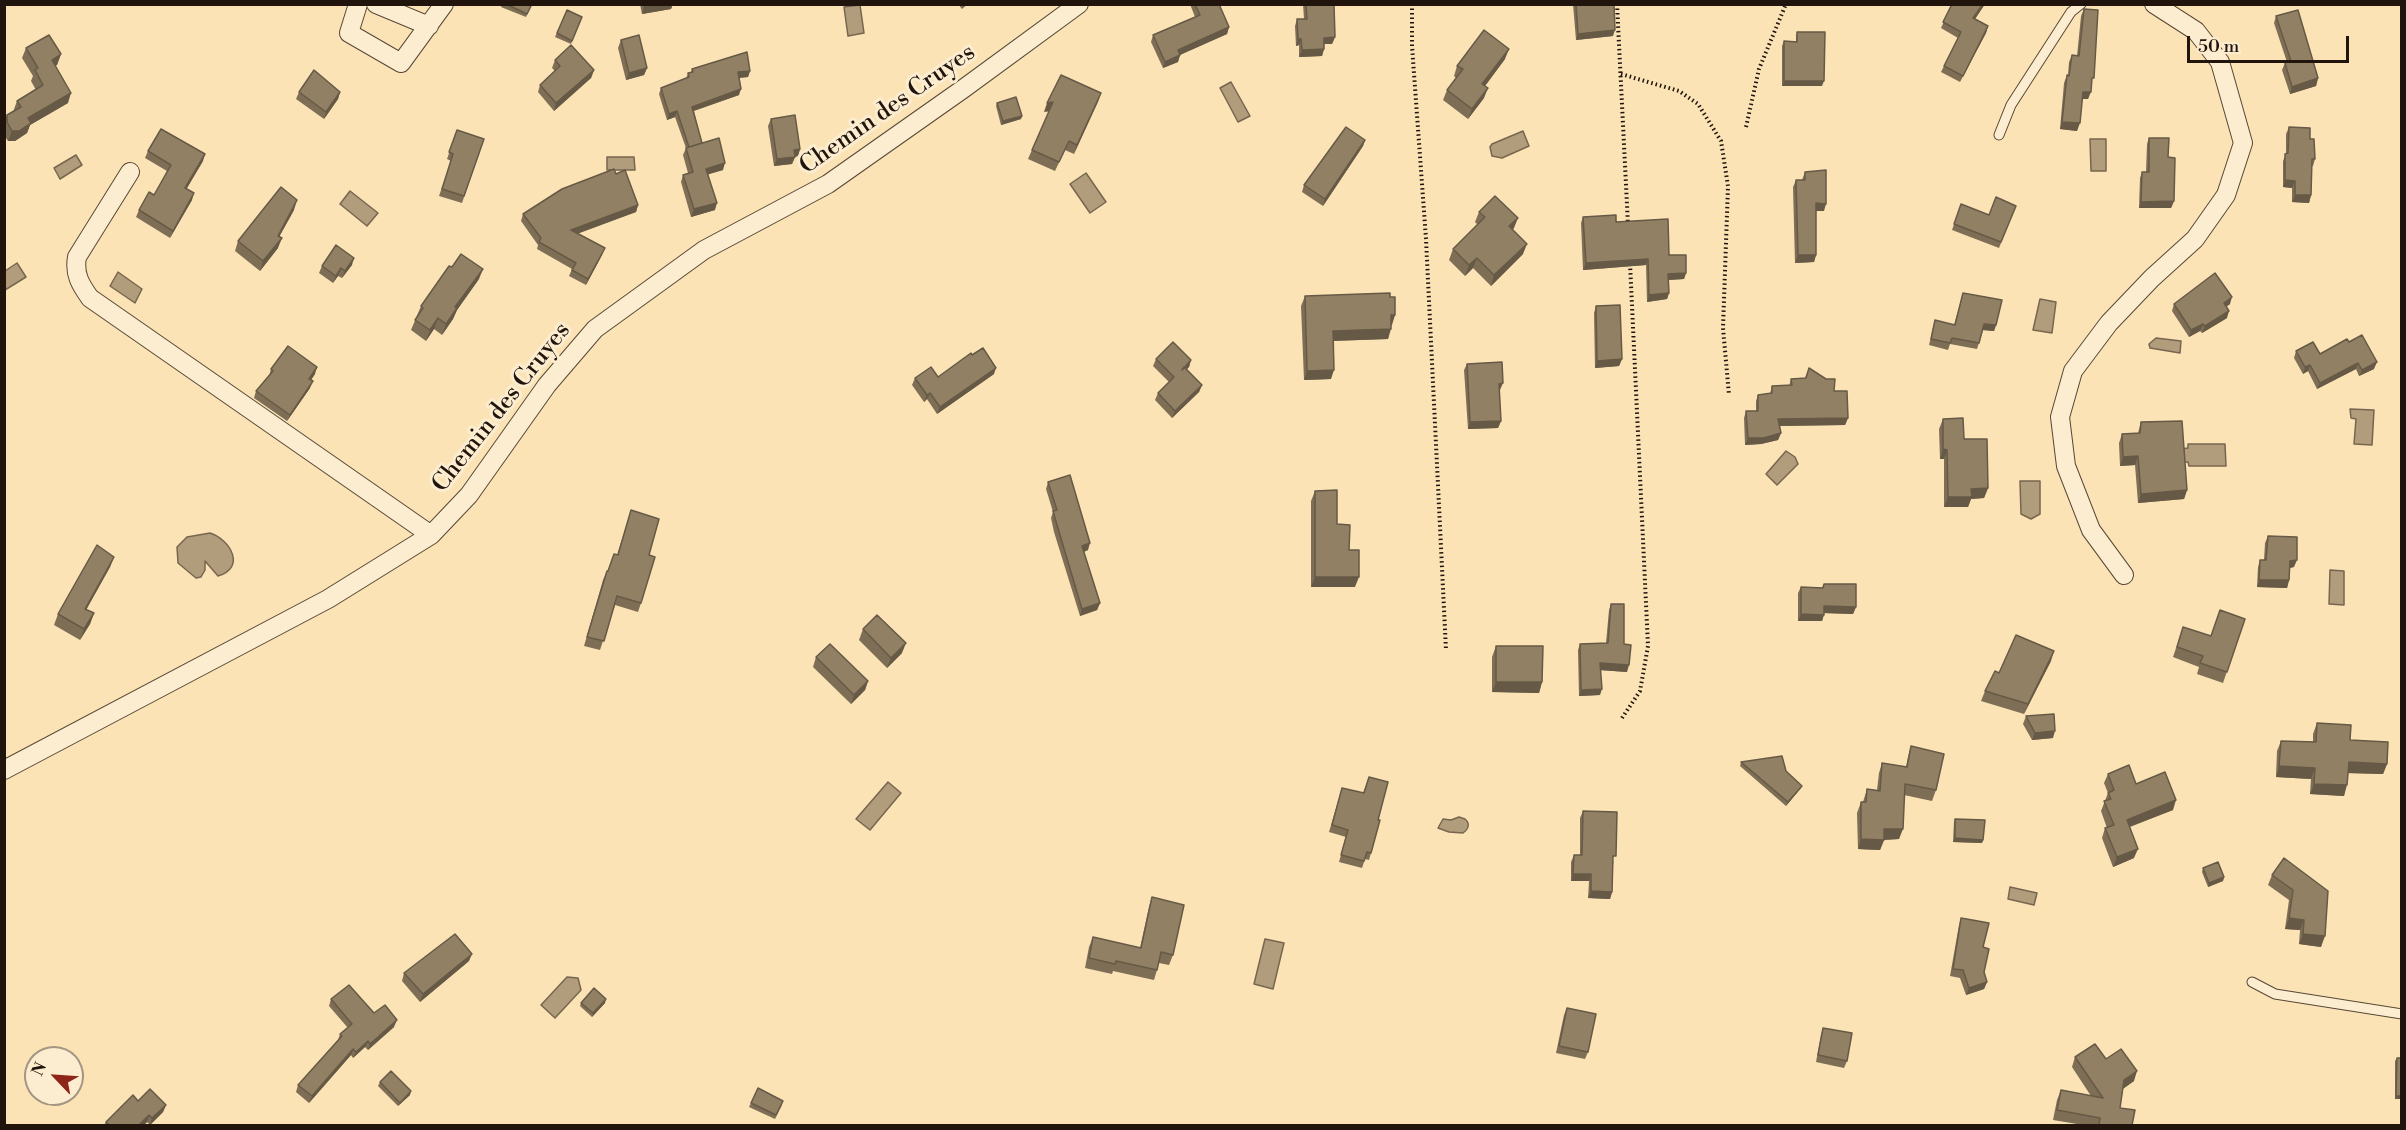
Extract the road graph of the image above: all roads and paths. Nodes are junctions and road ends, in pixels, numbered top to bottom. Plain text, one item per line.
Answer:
1 (358, 4) edge
2 (376, 4) edge
3 (444, 4) edge
4 (1079, 4) edge
5 (1412, 4) edge
6 (1617, 4) edge
7 (1786, 4) edge
8 (2081, 4) edge
9 (2154, 4) edge
10 (429, 26) junction
11 (1621, 74) junction
12 (1746, 127) dead end
13 (1999, 135) dead end
14 (130, 172) dead end
15 (1628, 227) edge
16 (1630, 262) edge
17 (1729, 395) dead end
18 (431, 535) junction
19 (2124, 575) dead end
20 (1446, 650) dead end
21 (1622, 718) dead end
22 (4, 770) edge
23 (2252, 982) dead end
24 (2402, 1014) edge

1 - 10 street
2 - 10 street
3 - 10 street
4 - 18 street, Chemin des Cruyes
5 - 20 path
6 - 11 path
7 - 12 path
8 - 13 lane
9 - 19 street
11 - 15 path
11 - 17 path
14 - 18 street
16 - 21 path
18 - 22 street, Chemin des Cruyes
23 - 24 lane

